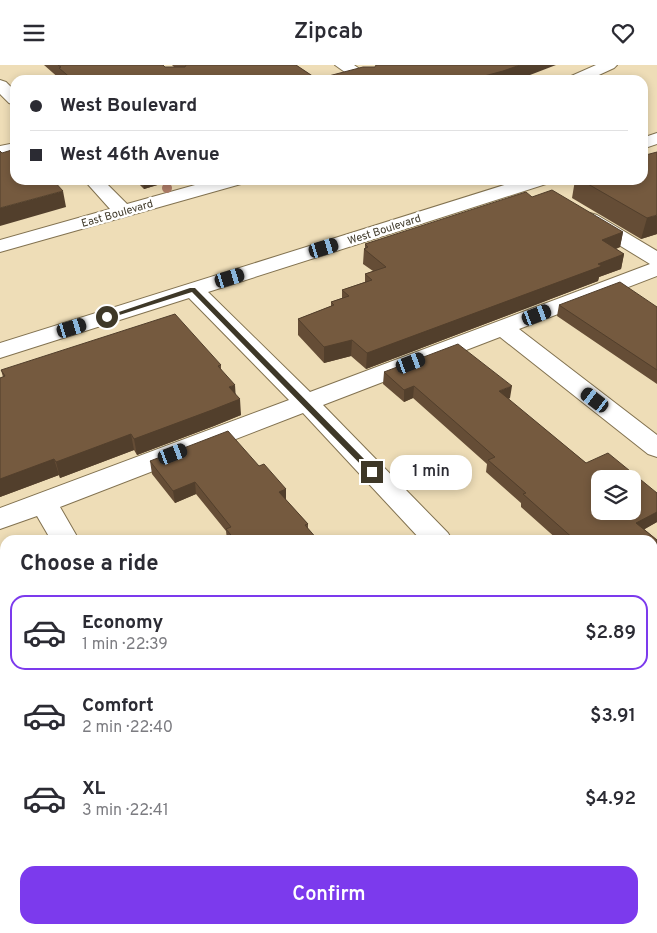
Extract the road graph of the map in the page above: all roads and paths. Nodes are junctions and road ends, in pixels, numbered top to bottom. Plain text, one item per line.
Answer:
1 (345, 65) edge
2 (609, 65) edge
3 (360, 75) edge
4 (586, 75) edge
5 (0, 85) edge
6 (10, 95) edge
7 (98, 185) edge
8 (216, 185) edge
9 (541, 186) edge
10 (574, 209) edge
11 (123, 211) junction
12 (0, 246) edge
13 (657, 260) edge
14 (657, 269) edge
15 (193, 289) junction
16 (503, 328) junction
17 (0, 351) edge
18 (307, 403) junction
19 (657, 448) edge
20 (42, 502) junction
21 (0, 519) edge
22 (62, 535) edge
23 (433, 535) edge

1 - 3 street
2 - 4 street
5 - 6 street
7 - 11 street
8 - 11 street, East Boulevard
9 - 15 street, West Boulevard
10 - 13 street
11 - 12 street, East Boulevard
14 - 16 street
15 - 17 street, West Boulevard
15 - 18 street
16 - 18 street
16 - 19 street
18 - 20 street
18 - 23 street
20 - 21 street
20 - 22 street

